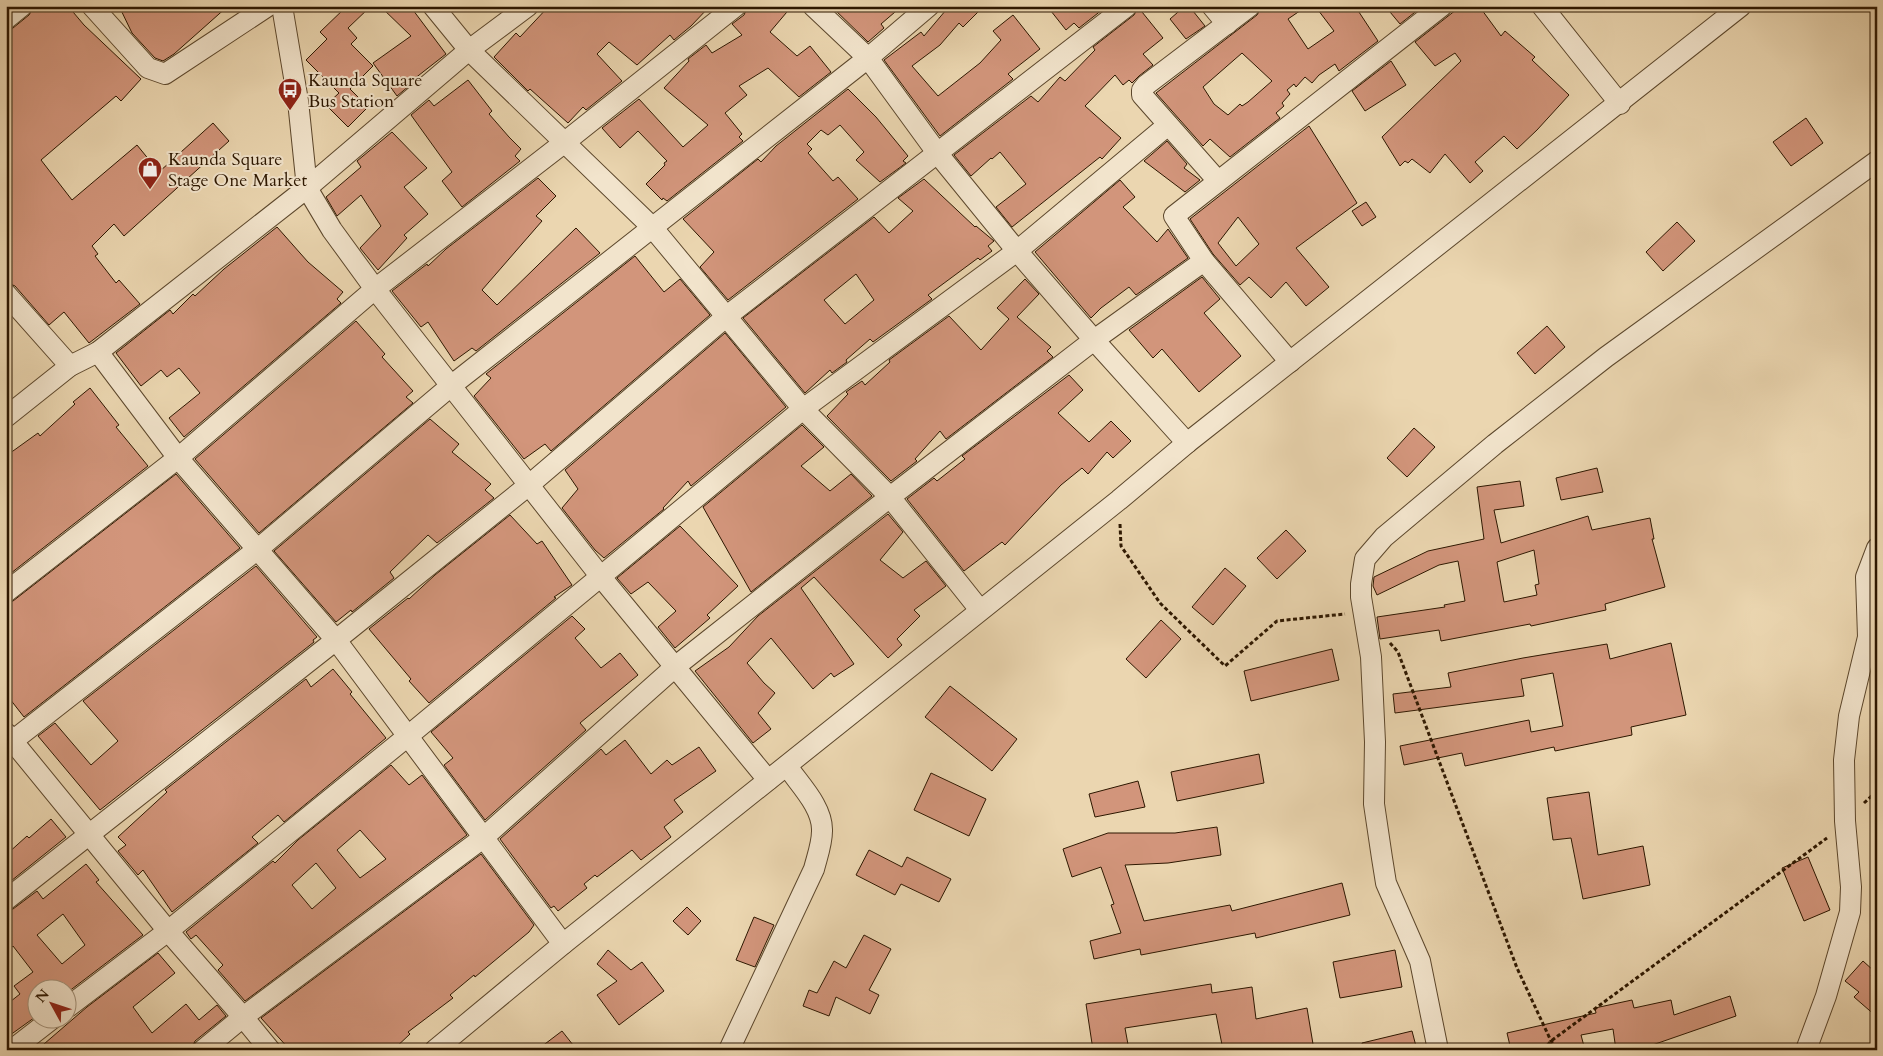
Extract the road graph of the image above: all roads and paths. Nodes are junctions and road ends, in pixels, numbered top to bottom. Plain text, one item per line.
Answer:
1 (22, 6) edge
2 (92, 6) edge
3 (268, 6) edge
4 (282, 6) edge
5 (433, 6) edge
6 (528, 6) edge
7 (736, 6) edge
8 (814, 6) edge
9 (929, 6) edge
10 (1127, 6) edge
11 (1212, 6) edge
12 (1250, 6) edge
13 (1442, 6) edge
14 (1542, 6) edge
15 (1741, 6) edge
16 (6, 20) edge
17 (1227, 24) junction
18 (469, 50) junction
19 (868, 58) junction
20 (1620, 104) junction
21 (1168, 125) junction
22 (566, 142) junction
23 (938, 154) junction
24 (1877, 161) edge
25 (1218, 181) junction
26 (307, 188) junction
27 (652, 227) junction
28 (1018, 251) junction
29 (1204, 261) junction
30 (375, 289) junction
31 (6, 294) edge
32 (727, 316) junction
33 (1094, 340) junction
34 (98, 352) junction
35 (1290, 362) junction
36 (70, 366) junction
37 (452, 385) junction
38 (803, 409) junction
39 (6, 418) edge
40 (1188, 443) junction
41 (178, 458) junction
42 (529, 485) junction
43 (890, 497) junction
44 (1877, 548) edge
45 (258, 549) junction
46 (601, 577) junction
47 (6, 592) edge
48 (980, 610) junction
49 (336, 640) junction
50 (676, 666) junction
51 (408, 736) junction
52 (8, 740) edge
53 (787, 766) junction
54 (768, 780) junction
55 (1877, 792) edge
56 (1845, 821) junction
57 (90, 836) junction
58 (483, 838) junction
59 (6, 900) edge
60 (168, 931) junction
61 (563, 944) junction
62 (78, 999) edge
63 (243, 1017) junction
64 (40, 1028) edge
65 (12, 1050) edge
66 (203, 1050) edge
67 (270, 1050) edge
68 (435, 1050) edge
69 (729, 1050) edge
70 (1438, 1050) edge
71 (1543, 1050) edge
72 (1806, 1050) edge

1 - 16 street
2 - 3 street
4 - 26 street
5 - 18 street
6 - 18 street
7 - 22 street
8 - 19 street
9 - 19 street
10 - 23 street
11 - 17 street
12 - 17 street
13 - 25 street
14 - 20 street
15 - 20 street
17 - 21 street
18 - 22 street
18 - 26 street
19 - 23 street
19 - 27 street
20 - 35 street
21 - 25 street
21 - 28 street
22 - 27 street
22 - 30 street
23 - 28 street
23 - 32 street
24 - 70 street
25 - 29 street
26 - 30 street
26 - 34 street
27 - 32 street
27 - 37 street
28 - 33 street
28 - 38 street
29 - 33 street
29 - 35 street
30 - 37 street
30 - 41 street
31 - 36 street
32 - 38 street
32 - 42 street
33 - 40 street
33 - 43 street
34 - 36 street
34 - 41 street
35 - 40 street
36 - 39 street
37 - 42 street
37 - 45 street
38 - 43 street
38 - 46 street
40 - 48 street
41 - 45 street
41 - 47 street
42 - 46 street
42 - 49 street
43 - 48 street
43 - 50 street
44 - 56 street
45 - 49 street
45 - 52 street
46 - 50 street
46 - 51 street
48 - 53 street
49 - 51 street
49 - 57 street
50 - 54 street
50 - 58 street
51 - 58 street
51 - 60 street
52 - 57 street
53 - 54 street
53 - 69 street
54 - 61 street
55 - 56 path
56 - 71 path
56 - 72 street
57 - 59 street
57 - 60 street
58 - 61 street
58 - 63 street
60 - 62 street
60 - 63 street
61 - 68 street
63 - 66 street
63 - 67 street
64 - 65 street

